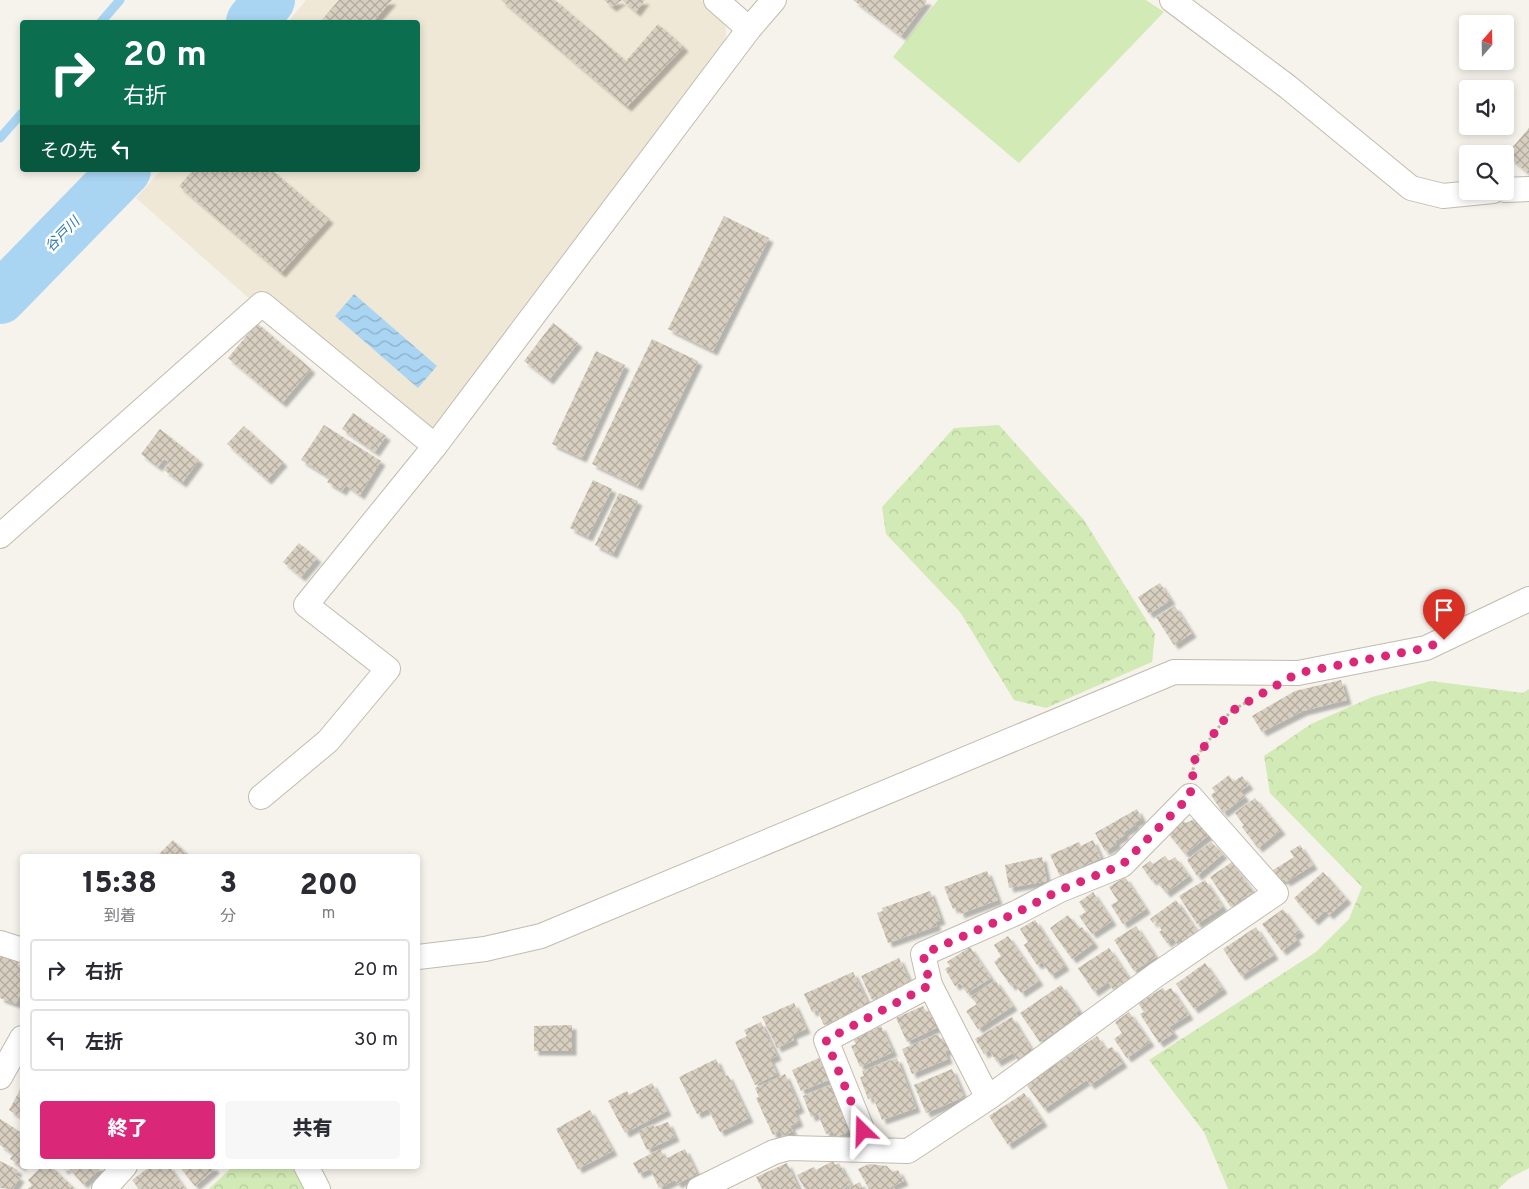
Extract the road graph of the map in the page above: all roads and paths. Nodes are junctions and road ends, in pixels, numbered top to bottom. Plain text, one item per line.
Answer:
1 (716, 0) edge
2 (774, 0) edge
3 (1172, 0) edge
4 (748, 29) junction
5 (1529, 189) edge
6 (1514, 190) edge
7 (1459, 194) edge
8 (434, 446) junction
9 (0, 536) edge
10 (1529, 599) edge
11 (1255, 698) dead end
12 (1190, 796) junction
13 (261, 797) dead end
14 (0, 943) edge
15 (20, 949) edge
16 (420, 957) edge
17 (930, 985) junction
18 (20, 1042) edge
19 (0, 1077) edge
20 (988, 1098) junction
21 (870, 1149) junction
22 (123, 1169) edge
23 (308, 1169) edge
24 (104, 1189) edge
25 (318, 1189) edge
26 (698, 1189) edge

1 - 4 street
2 - 4 street
3 - 7 street
4 - 8 street
5 - 6 street
8 - 9 street
8 - 13 street
10 - 16 street
11 - 12 path
12 - 17 street
12 - 20 street
14 - 15 street
17 - 20 street
17 - 21 street
18 - 19 street
20 - 21 street
21 - 26 street
22 - 24 street
23 - 25 street

